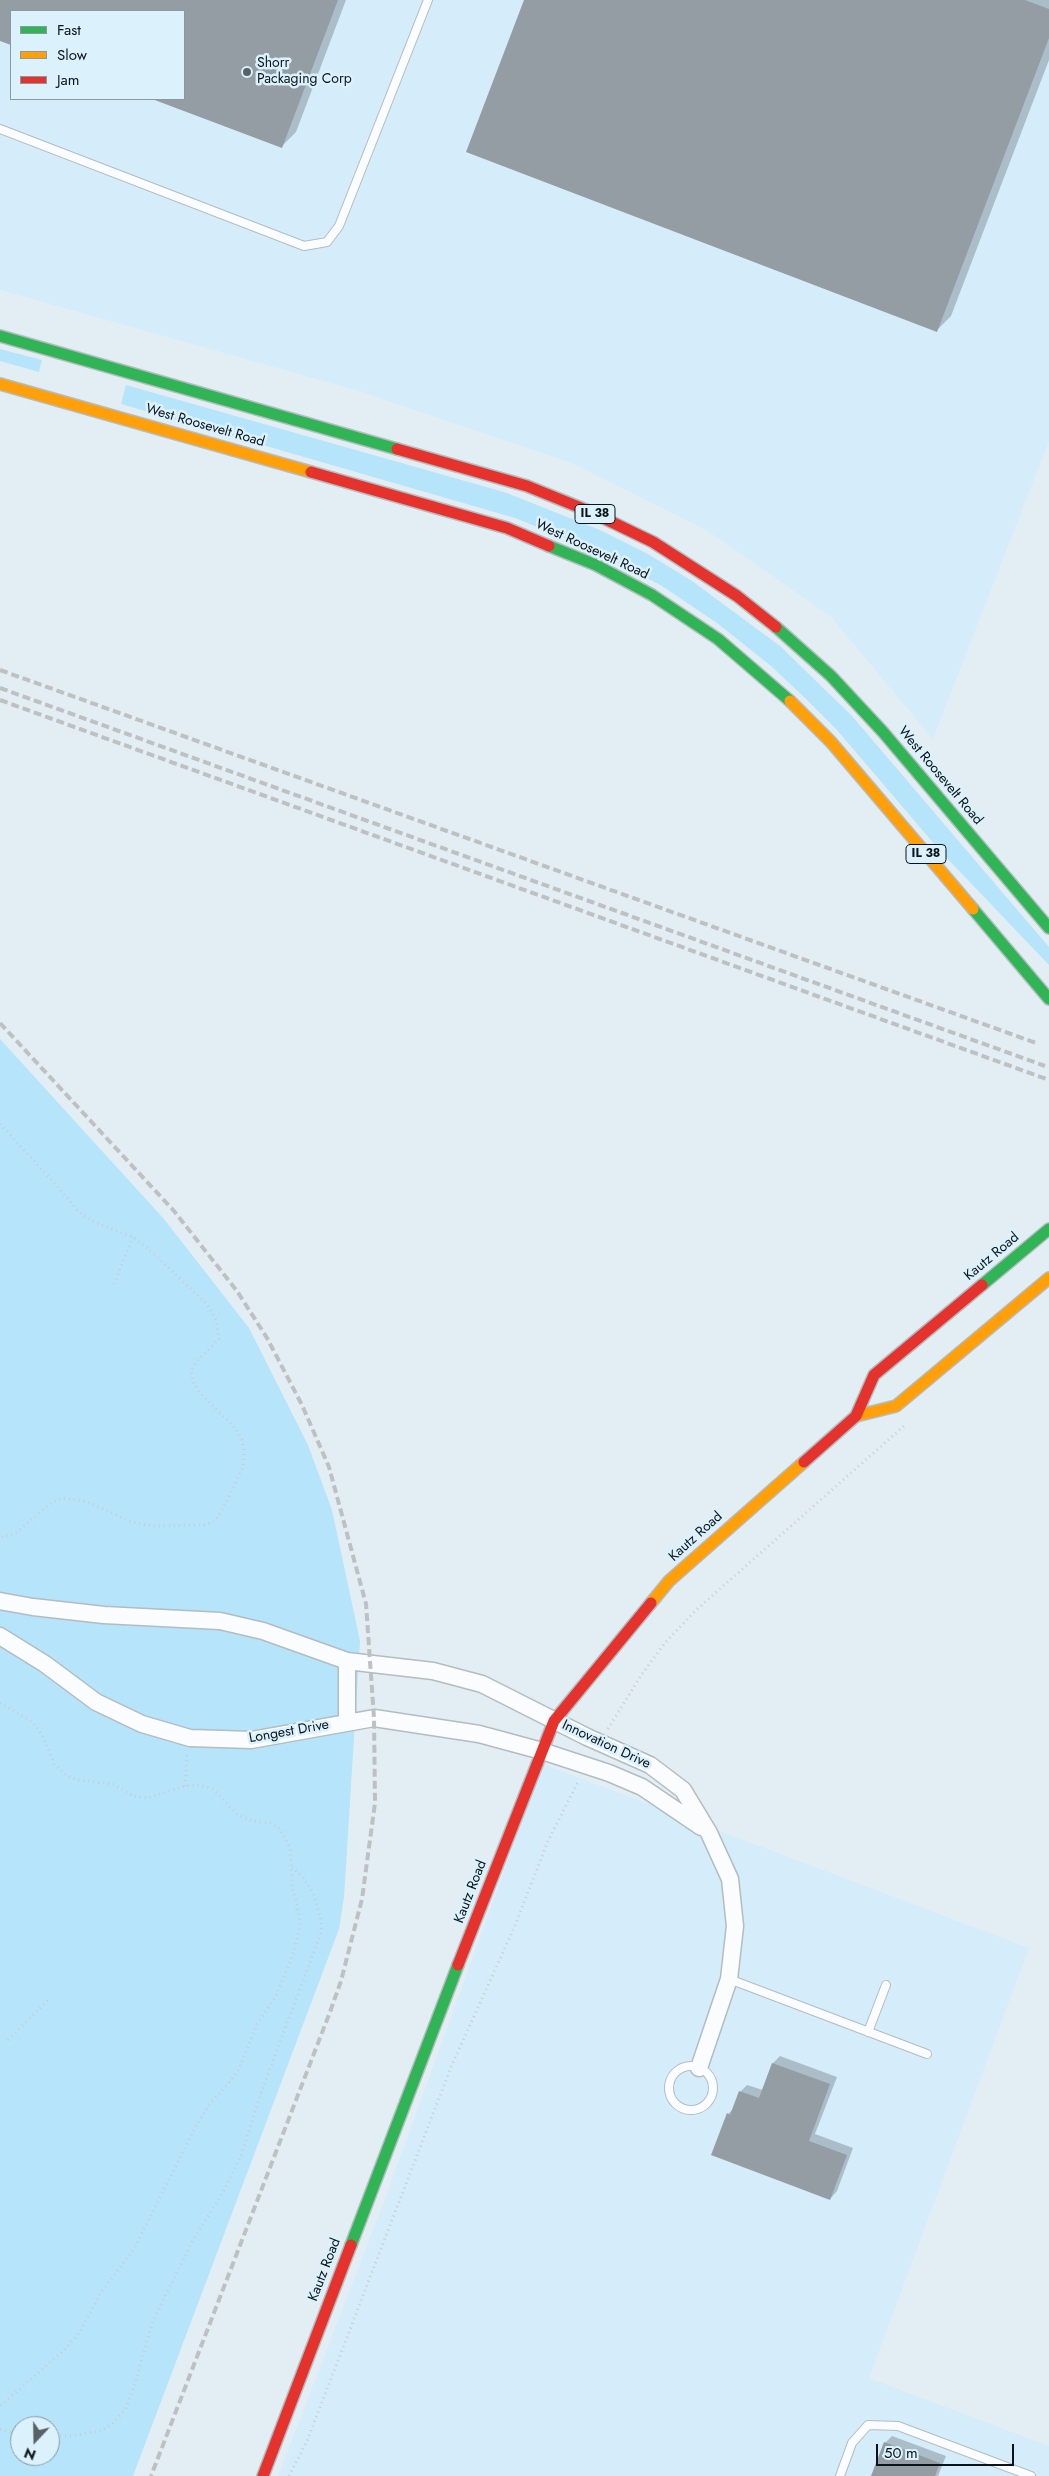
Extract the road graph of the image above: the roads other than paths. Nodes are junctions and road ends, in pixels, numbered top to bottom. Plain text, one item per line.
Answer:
1 (428, 0) edge
2 (0, 129) edge
3 (0, 336) edge
4 (0, 384) edge
5 (1049, 928) edge
6 (1049, 999) edge
7 (1049, 1228) edge
8 (1049, 1278) edge
9 (856, 1416) junction
10 (0, 1601) edge
11 (0, 1636) edge
12 (347, 1661) junction
13 (554, 1720) junction
14 (347, 1722) junction
15 (542, 1751) junction
16 (709, 1833) junction
17 (729, 1979) junction
18 (886, 1985) dead end
19 (868, 2032) junction
20 (927, 2054) dead end
21 (699, 2068) junction
22 (263, 2476) edge
23 (840, 2476) edge
24 (1031, 2476) edge

1 - 2 lane
3 - 5 main road, West Roosevelt Road / IL 38
4 - 6 main road, West Roosevelt Road / IL 38
7 - 9 main road, Kautz Road
8 - 9 main road, Kautz Road
9 - 13 main road, Kautz Road
10 - 12 street
11 - 14 street, Longest Drive
12 - 13 street
12 - 14 street
13 - 15 main road, Kautz Road
13 - 16 street, Innovation Drive
14 - 15 street, Longest Drive
15 - 16 street, Innovation Drive
15 - 22 main road, Kautz Road
16 - 17 street
17 - 19 lane
17 - 21 street
18 - 19 lane
19 - 20 lane
21 - 21 lane
23 - 24 lane

